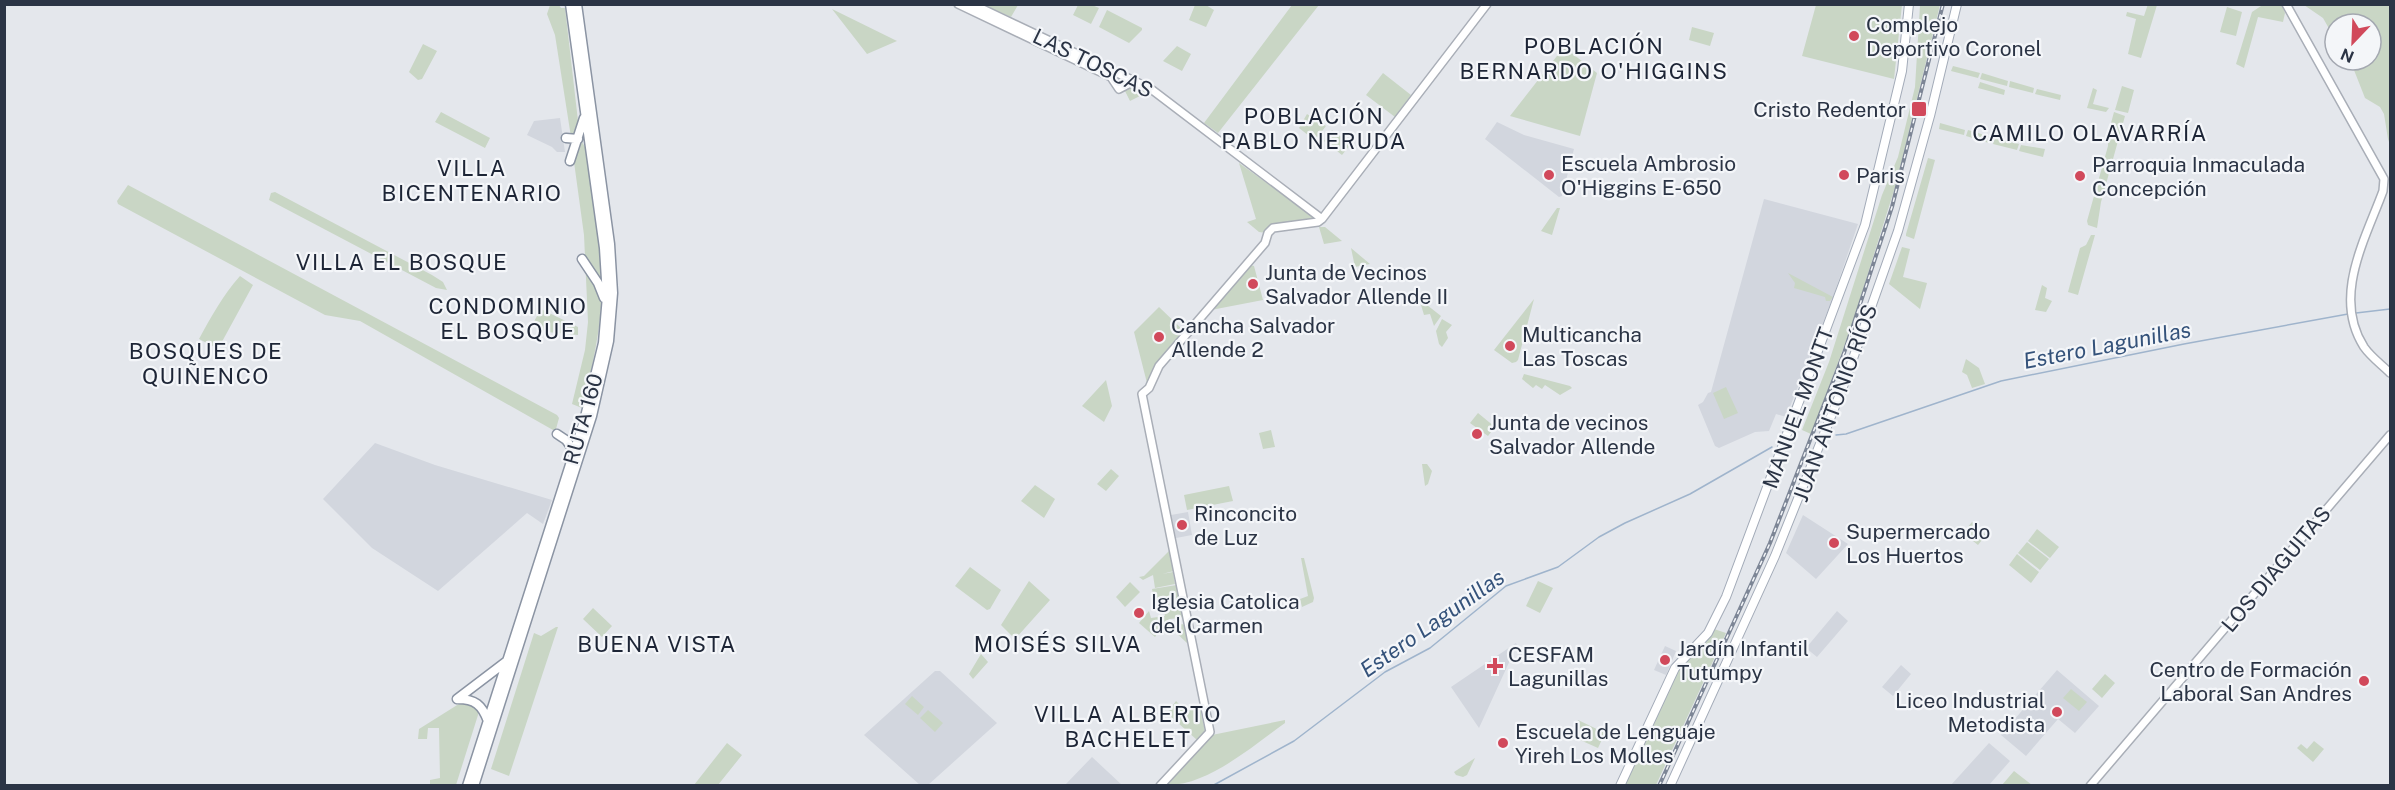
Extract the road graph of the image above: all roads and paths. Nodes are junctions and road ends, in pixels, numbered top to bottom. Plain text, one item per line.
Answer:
1 (570, 4) edge
2 (577, 4) edge
3 (958, 4) edge
4 (972, 4) edge
5 (1487, 4) edge
6 (1909, 4) edge
7 (1957, 4) edge
8 (2286, 4) edge
9 (1134, 81) junction
10 (585, 109) junction
11 (566, 138) dead end
12 (578, 139) junction
13 (570, 161) dead end
14 (1322, 219) junction
15 (582, 259) dead end
16 (606, 308) junction
17 (2391, 373) edge
18 (557, 434) dead end
19 (2391, 435) edge
20 (574, 451) junction
21 (507, 660) junction
22 (488, 721) junction
23 (467, 786) edge
24 (474, 786) edge
25 (1161, 786) edge
26 (1620, 786) edge
27 (1670, 786) edge
28 (2090, 786) edge

1 - 10 highway, RUTA 160
2 - 24 highway, RUTA 160
3 - 9 street, LAS TOSCAS
4 - 9 street, LAS TOSCAS
5 - 14 street
6 - 26 main road, MANUEL MONTT
7 - 27 main road, JUAN ANTONIO RÍOS
8 - 17 street
9 - 14 street, LAS TOSCAS
10 - 12 highway
10 - 16 highway, RUTA 160
11 - 12 highway
12 - 13 highway
14 - 25 street
15 - 16 highway
16 - 20 highway, RUTA 160
18 - 20 highway
19 - 28 street, LOS DIAGUITAS
20 - 21 highway, RUTA 160
21 - 22 highway, RUTA 160
21 - 22 highway
22 - 23 highway, RUTA 160

